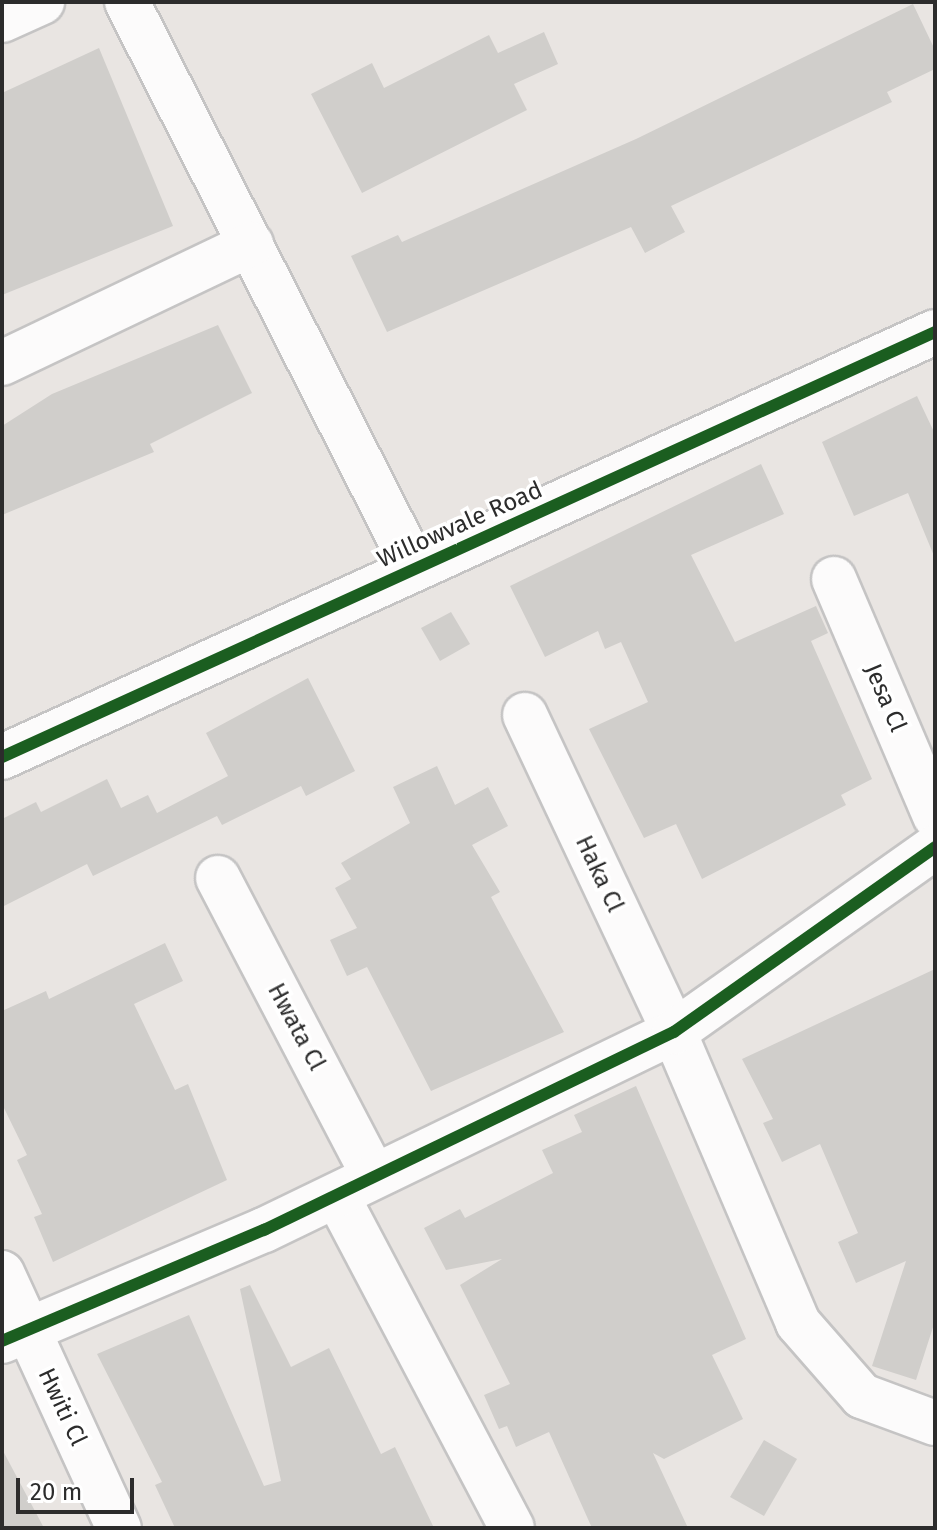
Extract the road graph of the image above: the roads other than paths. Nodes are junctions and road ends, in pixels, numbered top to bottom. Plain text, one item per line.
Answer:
1 (42, 2) edge
2 (127, 2) edge
3 (2, 20) edge
4 (251, 244) junction
5 (935, 332) edge
6 (2, 363) edge
7 (415, 569) junction
8 (834, 579) dead end
9 (525, 715) dead end
10 (2, 757) edge
11 (935, 816) edge
12 (935, 847) edge
13 (218, 878) dead end
14 (674, 1032) junction
15 (355, 1186) junction
16 (2, 1273) edge
17 (14, 1335) edge
18 (935, 1423) edge
19 (119, 1528) edge
20 (512, 1528) edge

1 - 3 street
2 - 4 street
4 - 6 street
4 - 7 street
5 - 7 street, Willowvale Road
7 - 10 street, Willowvale Road
8 - 11 street, Jesa Cl
9 - 14 street, Haka Cl
12 - 14 street
13 - 15 street, Hwata Cl
14 - 15 street
14 - 18 street, Haka Cl
15 - 17 street
15 - 20 street, Hwata Cl
16 - 17 street, Hwiti Cl
17 - 19 street, Hwiti Cl

